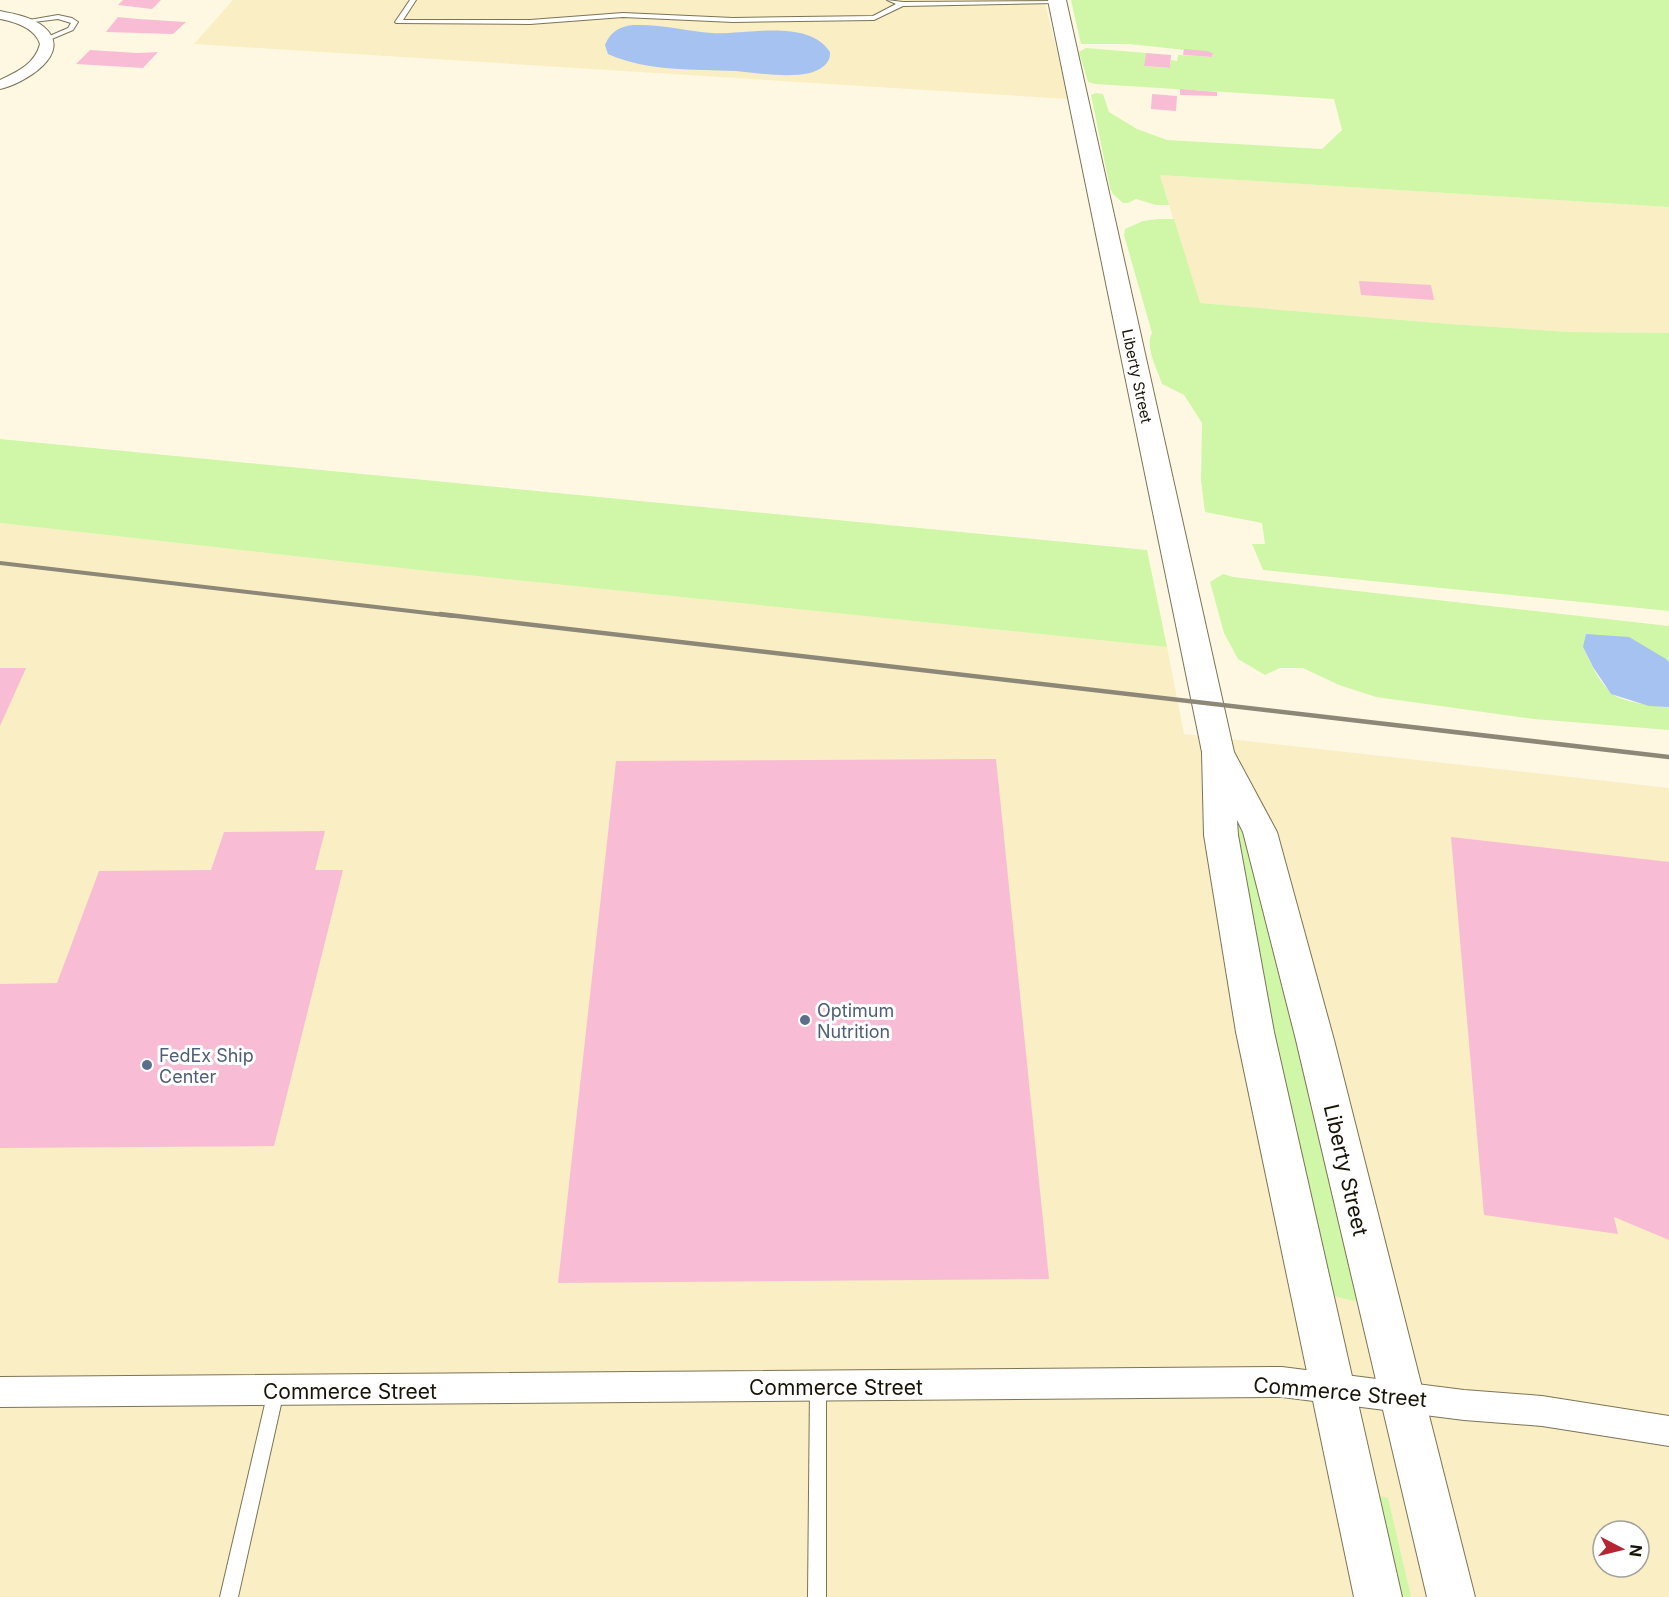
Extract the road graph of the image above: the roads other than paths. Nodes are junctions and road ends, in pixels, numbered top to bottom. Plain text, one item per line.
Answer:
1 (413, 0) edge
2 (890, 0) edge
3 (1057, 0) edge
4 (981, 1) edge
5 (902, 4) junction
6 (0, 15) edge
7 (26, 21) junction
8 (46, 39) junction
9 (0, 85) edge
10 (1218, 752) junction
11 (818, 1387) junction
12 (1334, 1389) junction
13 (276, 1391) junction
14 (0, 1392) edge
15 (1401, 1397) junction
16 (1669, 1431) edge
17 (229, 1597) edge
18 (817, 1597) edge
19 (1378, 1597) edge
20 (1451, 1597) edge

1 - 5 lane
2 - 5 lane
3 - 4 lane
3 - 10 street, Liberty Street
4 - 5 lane
6 - 7 street
7 - 8 street
7 - 8 lane
8 - 9 street
10 - 12 street, Liberty Street
10 - 15 street, Liberty Street
11 - 12 street, Commerce Street
11 - 13 street, Commerce Street
11 - 18 lane
12 - 15 street, Commerce Street
12 - 19 street, Liberty Street
13 - 14 street, Commerce Street
13 - 17 lane
15 - 16 street, Commerce Street
15 - 20 street, Liberty Street

